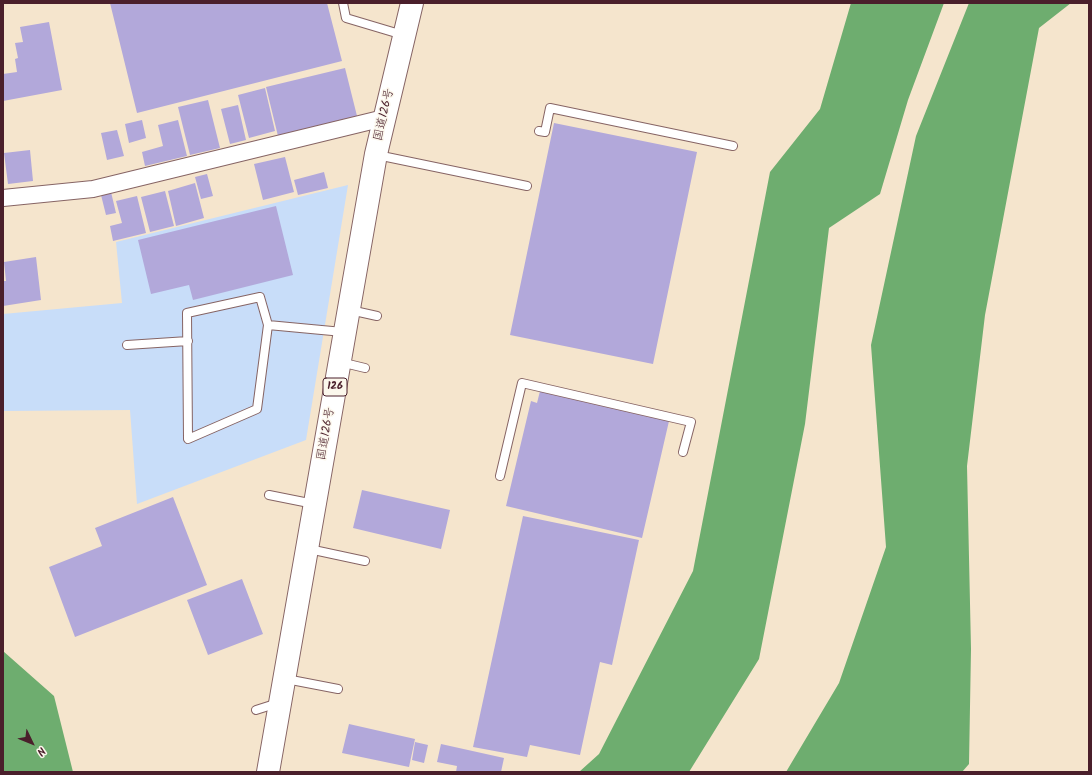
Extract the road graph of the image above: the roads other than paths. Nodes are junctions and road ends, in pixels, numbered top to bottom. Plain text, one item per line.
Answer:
1 (342, 3) edge
2 (412, 3) edge
3 (404, 36) junction
4 (384, 118) junction
5 (539, 131) dead end
6 (733, 146) dead end
7 (376, 154) junction
8 (527, 186) dead end
9 (3, 198) edge
10 (348, 310) junction
11 (377, 316) dead end
12 (268, 325) junction
13 (344, 332) junction
14 (188, 341) junction
15 (127, 345) dead end
16 (340, 362) junction
17 (365, 368) dead end
18 (683, 452) dead end
19 (500, 476) dead end
20 (269, 495) dead end
21 (315, 504) junction
22 (307, 549) junction
23 (365, 560) dead end
24 (284, 678) junction
25 (338, 689) dead end
26 (280, 702) junction
27 (256, 710) dead end
28 (268, 772) edge

1 - 3 lane
2 - 3 highway, 国道126号 / 126
3 - 4 highway, 国道126号 / 126
4 - 7 highway, 国道126号 / 126
4 - 9 street
5 - 6 lane
7 - 8 lane
7 - 10 highway, 国道126号 / 126
10 - 11 lane
10 - 13 highway, 国道126号 / 126
12 - 13 lane
12 - 14 lane
12 - 14 lane
13 - 16 highway, 国道126号 / 126
14 - 15 lane
16 - 17 lane
16 - 21 highway, 国道126号 / 126
18 - 19 lane
20 - 21 lane
21 - 22 highway, 国道126号 / 126
22 - 23 lane
22 - 24 highway, 国道126号 / 126
24 - 25 lane
24 - 26 highway, 国道126号 / 126
26 - 27 lane
26 - 28 highway, 国道126号 / 126

